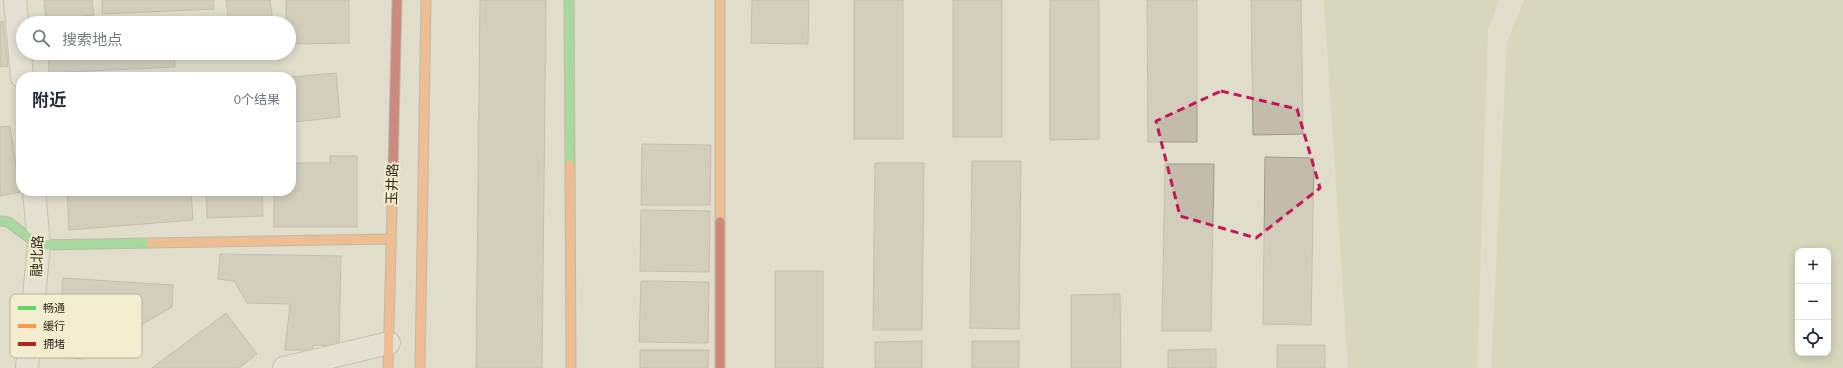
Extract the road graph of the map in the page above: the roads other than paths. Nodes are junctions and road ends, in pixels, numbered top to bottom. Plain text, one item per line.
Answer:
1 (15, 0) edge
2 (397, 0) edge
3 (426, 0) edge
4 (569, 0) edge
5 (720, 0) edge
6 (16, 16) edge
7 (20, 60) edge
8 (22, 72) edge
9 (34, 196) edge
10 (0, 221) edge
11 (390, 239) junction
12 (39, 245) junction
13 (34, 294) edge
14 (389, 343) junction
15 (28, 358) edge
16 (27, 368) edge
17 (284, 368) edge
18 (388, 368) edge
19 (420, 368) edge
20 (571, 368) edge
21 (720, 368) edge

1 - 6 street
2 - 11 street, 玉井路
3 - 19 street
4 - 20 street
5 - 21 street
7 - 8 street
9 - 12 street, 融北路
10 - 12 street
11 - 12 street
11 - 14 street, 玉井路
12 - 13 street, 融北路
14 - 17 street
14 - 18 street, 玉井路
15 - 16 street, 融北路

